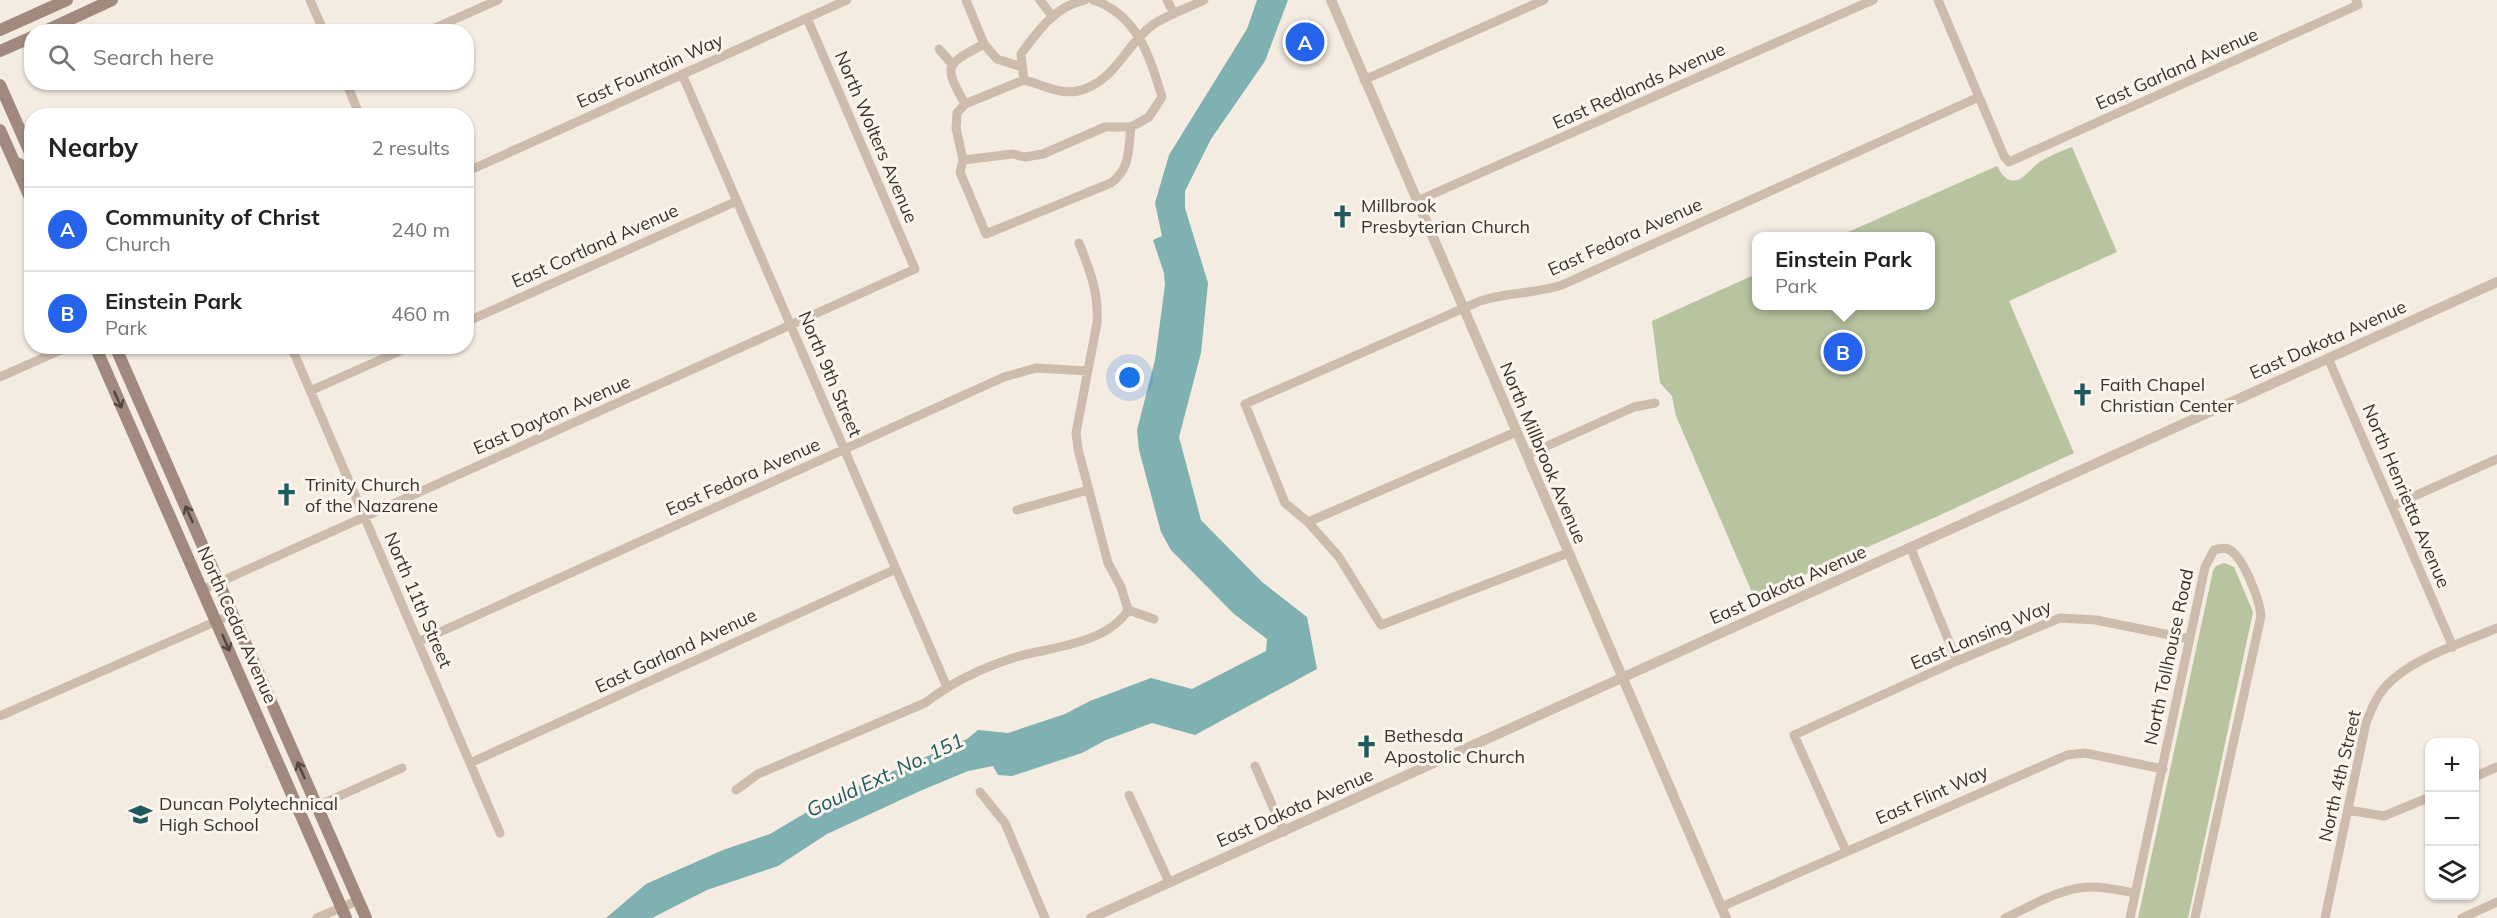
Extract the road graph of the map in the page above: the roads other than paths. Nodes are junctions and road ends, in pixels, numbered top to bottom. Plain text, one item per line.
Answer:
1 (67, 0) edge
2 (112, 0) edge
3 (310, 0) edge
4 (498, 0) edge
5 (847, 0) edge
6 (966, 0) edge
7 (1040, 0) edge
8 (1085, 0) edge
9 (1093, 0) edge
10 (1167, 0) edge
11 (1204, 0) edge
12 (1331, 0) edge
13 (1544, 0) edge
14 (1873, 0) edge
15 (1938, 0) edge
16 (2357, 3) edge
17 (1174, 14) junction
18 (1052, 16) junction
19 (807, 18) junction
20 (60, 24) edge
21 (320, 24) edge
22 (444, 24) edge
23 (0, 30) edge
24 (1140, 36) junction
25 (24, 40) edge
26 (984, 44) junction
27 (939, 49) dead end
28 (0, 51) edge
29 (952, 64) junction
30 (1022, 67) junction
31 (682, 74) junction
32 (1024, 80) junction
33 (1364, 80) junction
34 (0, 86) edge
35 (349, 90) edge
36 (1979, 97) junction
37 (965, 104) junction
38 (357, 108) edge
39 (1131, 127) junction
40 (0, 130) edge
41 (24, 139) edge
42 (963, 160) junction
43 (14, 163) junction
44 (24, 167) edge
45 (474, 168) edge
46 (24, 185) edge
47 (737, 201) junction
48 (1417, 201) junction
49 (1079, 243) dead end
50 (915, 269) joint
51 (2497, 282) edge
52 (1464, 308) junction
53 (474, 318) edge
54 (791, 325) junction
55 (52, 354) edge
56 (99, 354) edge
57 (110, 354) edge
58 (119, 354) edge
59 (294, 354) edge
60 (393, 354) edge
61 (2328, 358) junction
62 (1088, 371) junction
63 (0, 377) edge
64 (135, 390) junction
65 (310, 391) junction
66 (1655, 403) dead end
67 (1516, 432) junction
68 (844, 449) junction
69 (1527, 455) junction
70 (2497, 459) edge
71 (1088, 490) junction
72 (2392, 506) junction
73 (1017, 510) dead end
74 (364, 517) junction
75 (1308, 522) junction
76 (1911, 549) junction
77 (1568, 553) junction
78 (896, 568) junction
79 (219, 582) junction
80 (202, 590) junction
81 (1128, 610) junction
82 (233, 614) junction
83 (1154, 620) dead end
84 (216, 622) junction
85 (2497, 628) edge
86 (2190, 639) junction
87 (418, 642) junction
88 (2453, 647) junction
89 (1957, 661) junction
90 (1621, 678) junction
91 (947, 687) junction
92 (0, 716) edge
93 (470, 763) junction
94 (1255, 766) dead end
95 (2497, 767) edge
96 (402, 768) dead end
97 (2163, 769) junction
98 (2479, 775) edge
99 (736, 790) dead end
100 (980, 792) dead end
101 (1129, 795) dead end
102 (2425, 799) edge
103 (317, 806) junction
104 (2348, 810) junction
105 (1284, 832) junction
106 (500, 833) dead end
107 (1846, 851) junction
108 (1169, 882) junction
109 (2135, 893) junction
110 (359, 900) junction
111 (2497, 902) edge
112 (1721, 907) junction
113 (344, 913) edge
114 (318, 918) edge
115 (366, 918) edge
116 (1045, 918) edge
117 (1091, 918) edge
118 (1726, 918) edge
119 (2005, 918) edge
120 (2130, 918) edge
121 (2195, 918) edge
122 (2325, 918) edge
123 (2462, 918) edge

1 - 23 main road
2 - 20 main road
3 - 21 street
4 - 22 street
5 - 19 street, East Fountain Way
6 - 26 street
7 - 18 street
8 - 18 street
9 - 24 street
10 - 17 street
11 - 17 street
12 - 33 street, North Millbrook Avenue
13 - 33 street
14 - 48 street, East Redlands Avenue
15 - 36 street
16 - 36 street, East Garland Avenue
17 - 24 street
18 - 30 street
19 - 31 street, East Fountain Way
19 - 50 street, North Wolters Avenue
24 - 32 street
24 - 39 street
25 - 28 main road
26 - 29 street
26 - 30 street
27 - 29 street
29 - 37 street
30 - 32 street
31 - 45 street, East Fountain Way
31 - 47 street, North 9th Street
32 - 37 street
33 - 48 street, North Millbrook Avenue
34 - 41 main road
35 - 38 street
36 - 52 street, East Fedora Avenue
37 - 42 street
39 - 42 street
39 - 42 street
40 - 43 main road
43 - 44 main road
43 - 46 main road
47 - 53 street, East Cortland Avenue
47 - 54 street, North 9th Street
48 - 52 street, North Millbrook Avenue
49 - 62 street
50 - 54 street, East Dayton Avenue
51 - 61 street, East Dakota Avenue
52 - 67 street, North Millbrook Avenue
52 - 75 street, East Fedora Avenue
54 - 68 street, North 9th Street
54 - 74 street, East Dayton Avenue
55 - 63 street
56 -> 80 main road, North Cedar Avenue
57 - 64 main road
58 - 64 main road, North Cedar Avenue
59 - 65 street, North 11th Street
60 - 65 street
61 - 72 street, North Henrietta Avenue
61 - 76 street, East Dakota Avenue
62 - 68 street, East Fedora Avenue
62 - 71 street
79 -> 64 main road, North Cedar Avenue
65 - 74 street, North 11th Street
66 - 69 street
67 - 69 street, North Millbrook Avenue
67 - 75 street
68 - 78 street, North 9th Street
68 - 87 street, East Fedora Avenue
69 - 77 street, North Millbrook Avenue
70 - 72 street
71 - 73 street
71 - 81 street
72 - 88 street, North Henrietta Avenue
74 - 79 street, East Dayton Avenue
74 - 87 street, North 11th Street
75 - 77 street
76 - 89 street
76 - 90 street, East Dakota Avenue
77 - 90 street, North Millbrook Avenue
78 - 91 street, North 9th Street
78 - 93 street, East Garland Avenue
79 - 80 street, East Dayton Avenue
79 - 82 main road, North Cedar Avenue
80 - 84 main road, North Cedar Avenue
81 - 83 street
81 - 91 street
82 - 84 street
103 -> 82 main road, North Cedar Avenue
84 - 92 street
84 -> 113 main road, North Cedar Avenue
85 - 88 street, North 4th Street
86 - 89 street, East Lansing Way
86 - 97 street, North Tollhouse Road
86 - 121 street, North Tollhouse Road
87 - 93 street, North 11th Street
88 - 104 street, North 4th Street
89 - 107 street, East Lansing Way
90 - 105 street, East Dakota Avenue
90 - 112 street, North Millbrook Avenue
91 - 99 street
93 - 106 street, North 11th Street
94 - 105 street
95 - 98 street
96 - 103 street
97 - 107 street, East Flint Way
97 - 109 street, North Tollhouse Road
100 - 116 street
101 - 108 street
102 - 104 street
103 - 110 main road, North Cedar Avenue
104 - 122 street, North 4th Street
105 - 108 street, East Dakota Avenue
107 - 112 street, East Flint Way
108 - 117 street, East Dakota Avenue
109 - 119 street
109 - 120 street, North Tollhouse Road
110 - 113 street
110 - 115 main road, North Cedar Avenue
111 - 123 street
112 - 118 street, North Millbrook Avenue
113 - 114 street

